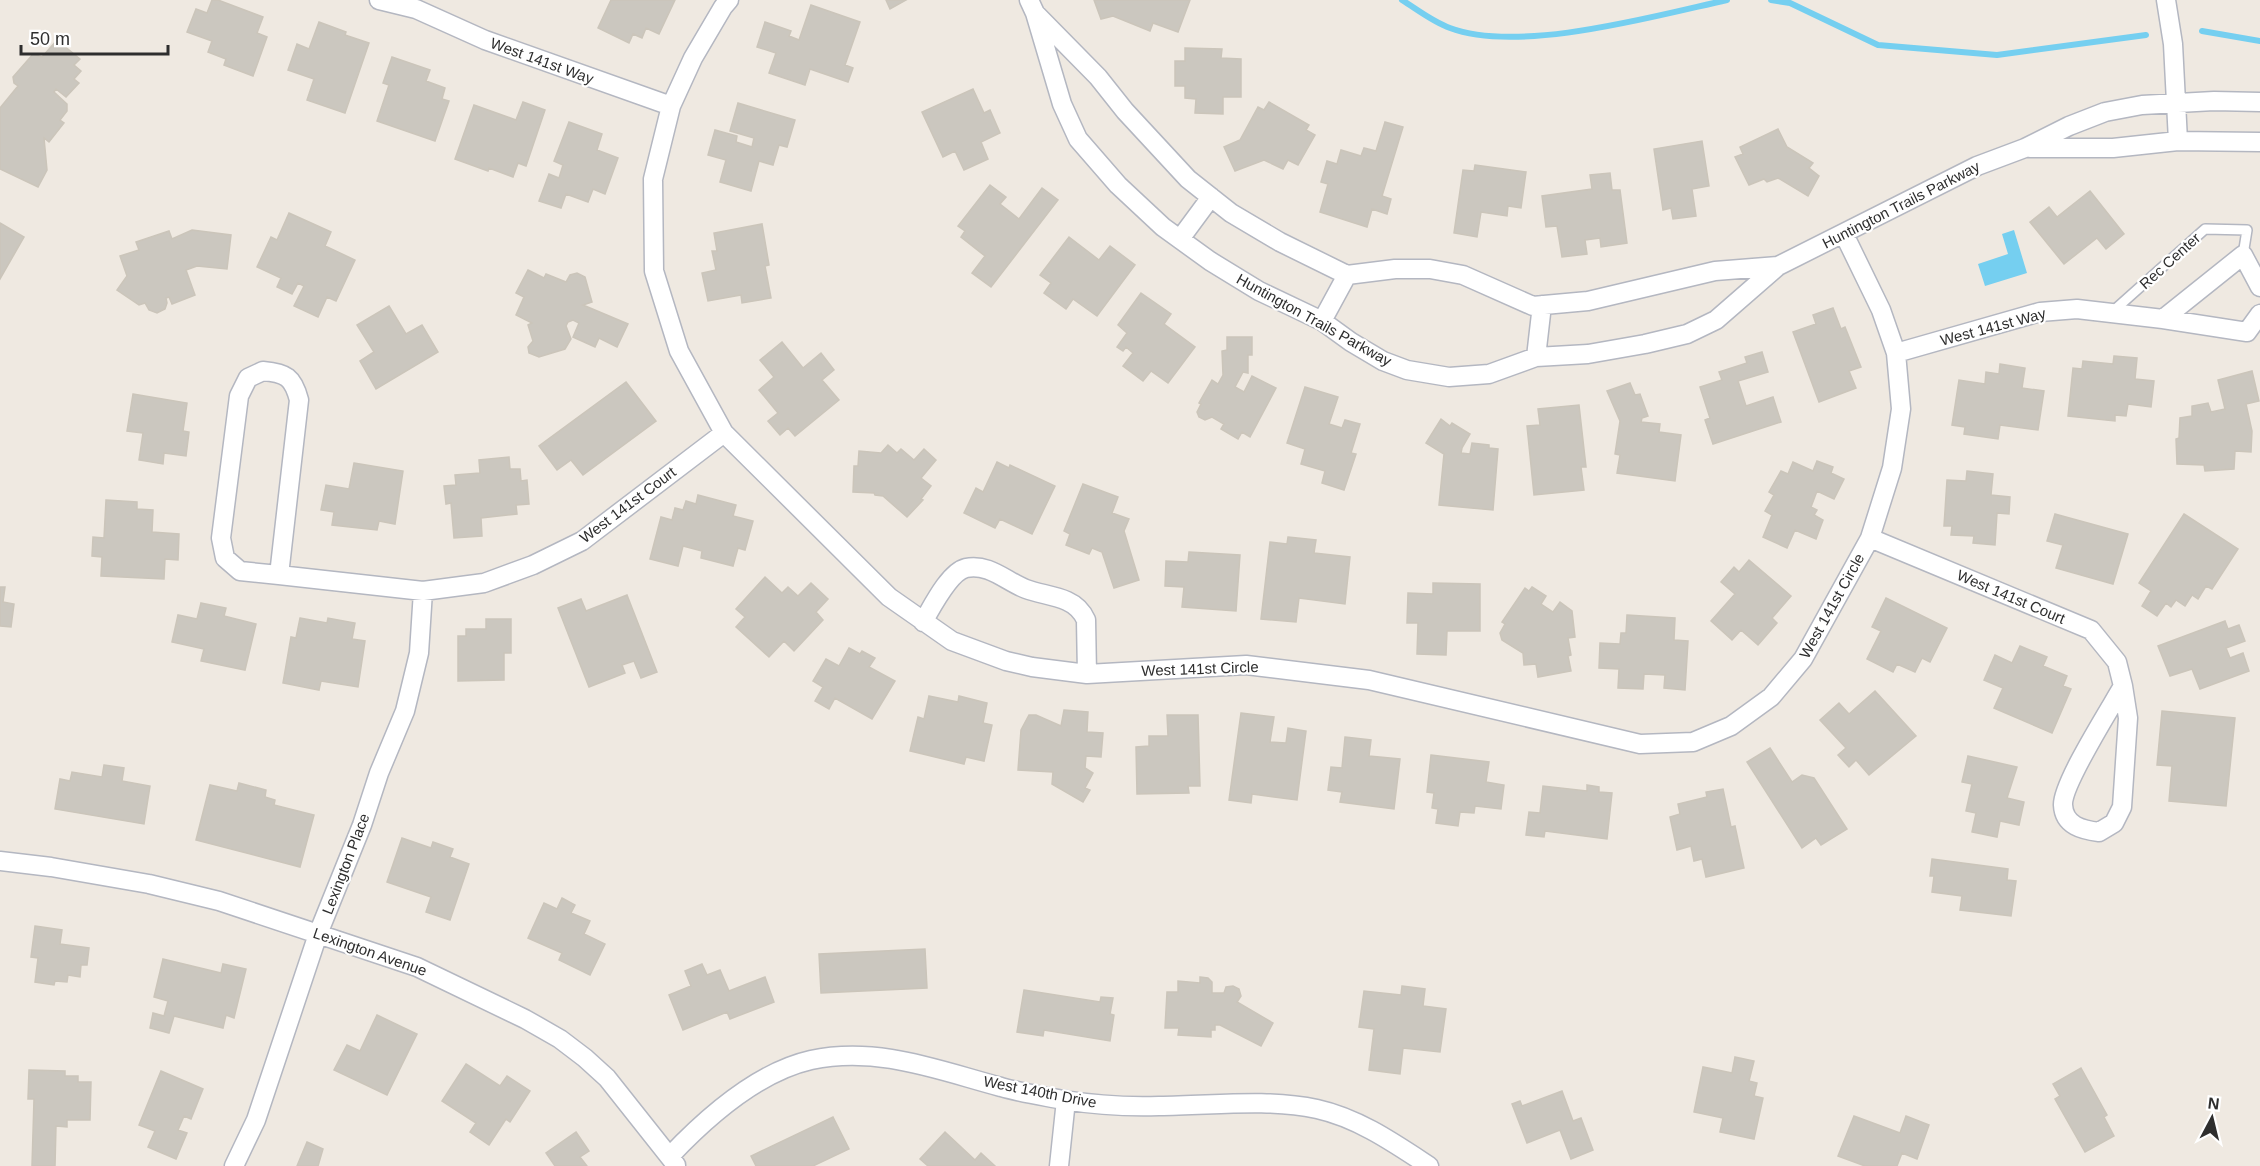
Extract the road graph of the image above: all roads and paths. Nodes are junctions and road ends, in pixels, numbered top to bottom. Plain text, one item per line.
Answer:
1 (379, 0) edge
2 (729, 0) edge
3 (412, 4) edge
4 (2168, 4) edge
5 (1032, 6) edge
6 (2260, 102) edge
7 (2176, 103) junction
8 (671, 106) junction
9 (2178, 141) junction
10 (2260, 142) edge
11 (2025, 148) junction
12 (1211, 197) junction
13 (1844, 234) junction
14 (1180, 239) junction
15 (2243, 255) junction
16 (1778, 266) junction
17 (1347, 275) junction
18 (2260, 287) edge
19 (1542, 305) junction
20 (2111, 314) junction
21 (2260, 314) edge
22 (2163, 319) junction
23 (1322, 321) junction
24 (1896, 353) junction
25 (1536, 357) junction
26 (724, 433) junction
27 (1870, 538) junction
28 (279, 575) junction
29 (423, 591) junction
30 (923, 622) junction
31 (1087, 674) junction
32 (2123, 686) junction
33 (0, 861) edge
34 (318, 934) junction
35 (1065, 1100) junction
36 (674, 1161) edge
37 (234, 1166) edge
38 (1059, 1166) edge
39 (1429, 1166) edge

1 - 3 street, West 141st Way
2 - 8 street, West 141st Circle
3 - 8 street, West 141st Way
4 - 7 street
5 - 12 street, Huntington Trails Parkway
5 - 14 street, Huntington Trails Parkway
6 - 7 street, Huntington Trails Parkway
7 - 9 street
7 - 11 street, Huntington Trails Parkway
8 - 26 street, West 141st Circle
9 - 10 street, Huntington Trails Parkway
9 - 11 street, Huntington Trails Parkway
11 - 13 street, Huntington Trails Parkway
12 - 14 street
12 - 17 street, Huntington Trails Parkway
13 - 16 street, Huntington Trails Parkway
13 - 24 street, West 141st Circle
14 - 23 street, Huntington Trails Parkway
15 - 18 street
15 - 20 lane, Rec Center
15 - 22 street
16 - 19 street, Huntington Trails Parkway
16 - 25 street, Huntington Trails Parkway
17 - 19 street, Huntington Trails Parkway
17 - 23 street
19 - 25 street
20 - 22 street, West 141st Way
20 - 24 street, West 141st Way
21 - 22 street, West 141st Way
23 - 25 street, Huntington Trails Parkway
24 - 27 street, West 141st Circle
26 - 29 street, West 141st Court
26 - 30 street, West 141st Circle
27 - 31 street, West 141st Circle
27 - 32 street, West 141st Court
28 - 28 street, West 141st Court
28 - 29 street, West 141st Court
29 - 34 street, Lexington Place
30 - 31 street, West 141st Circle
30 - 31 street
32 - 32 street, West 141st Court
33 - 34 street, Lexington Avenue
34 - 36 street, Lexington Avenue
34 - 37 street, Lexington Place
35 - 36 street, West 140th Drive
35 - 38 street
35 - 39 street, West 140th Drive

